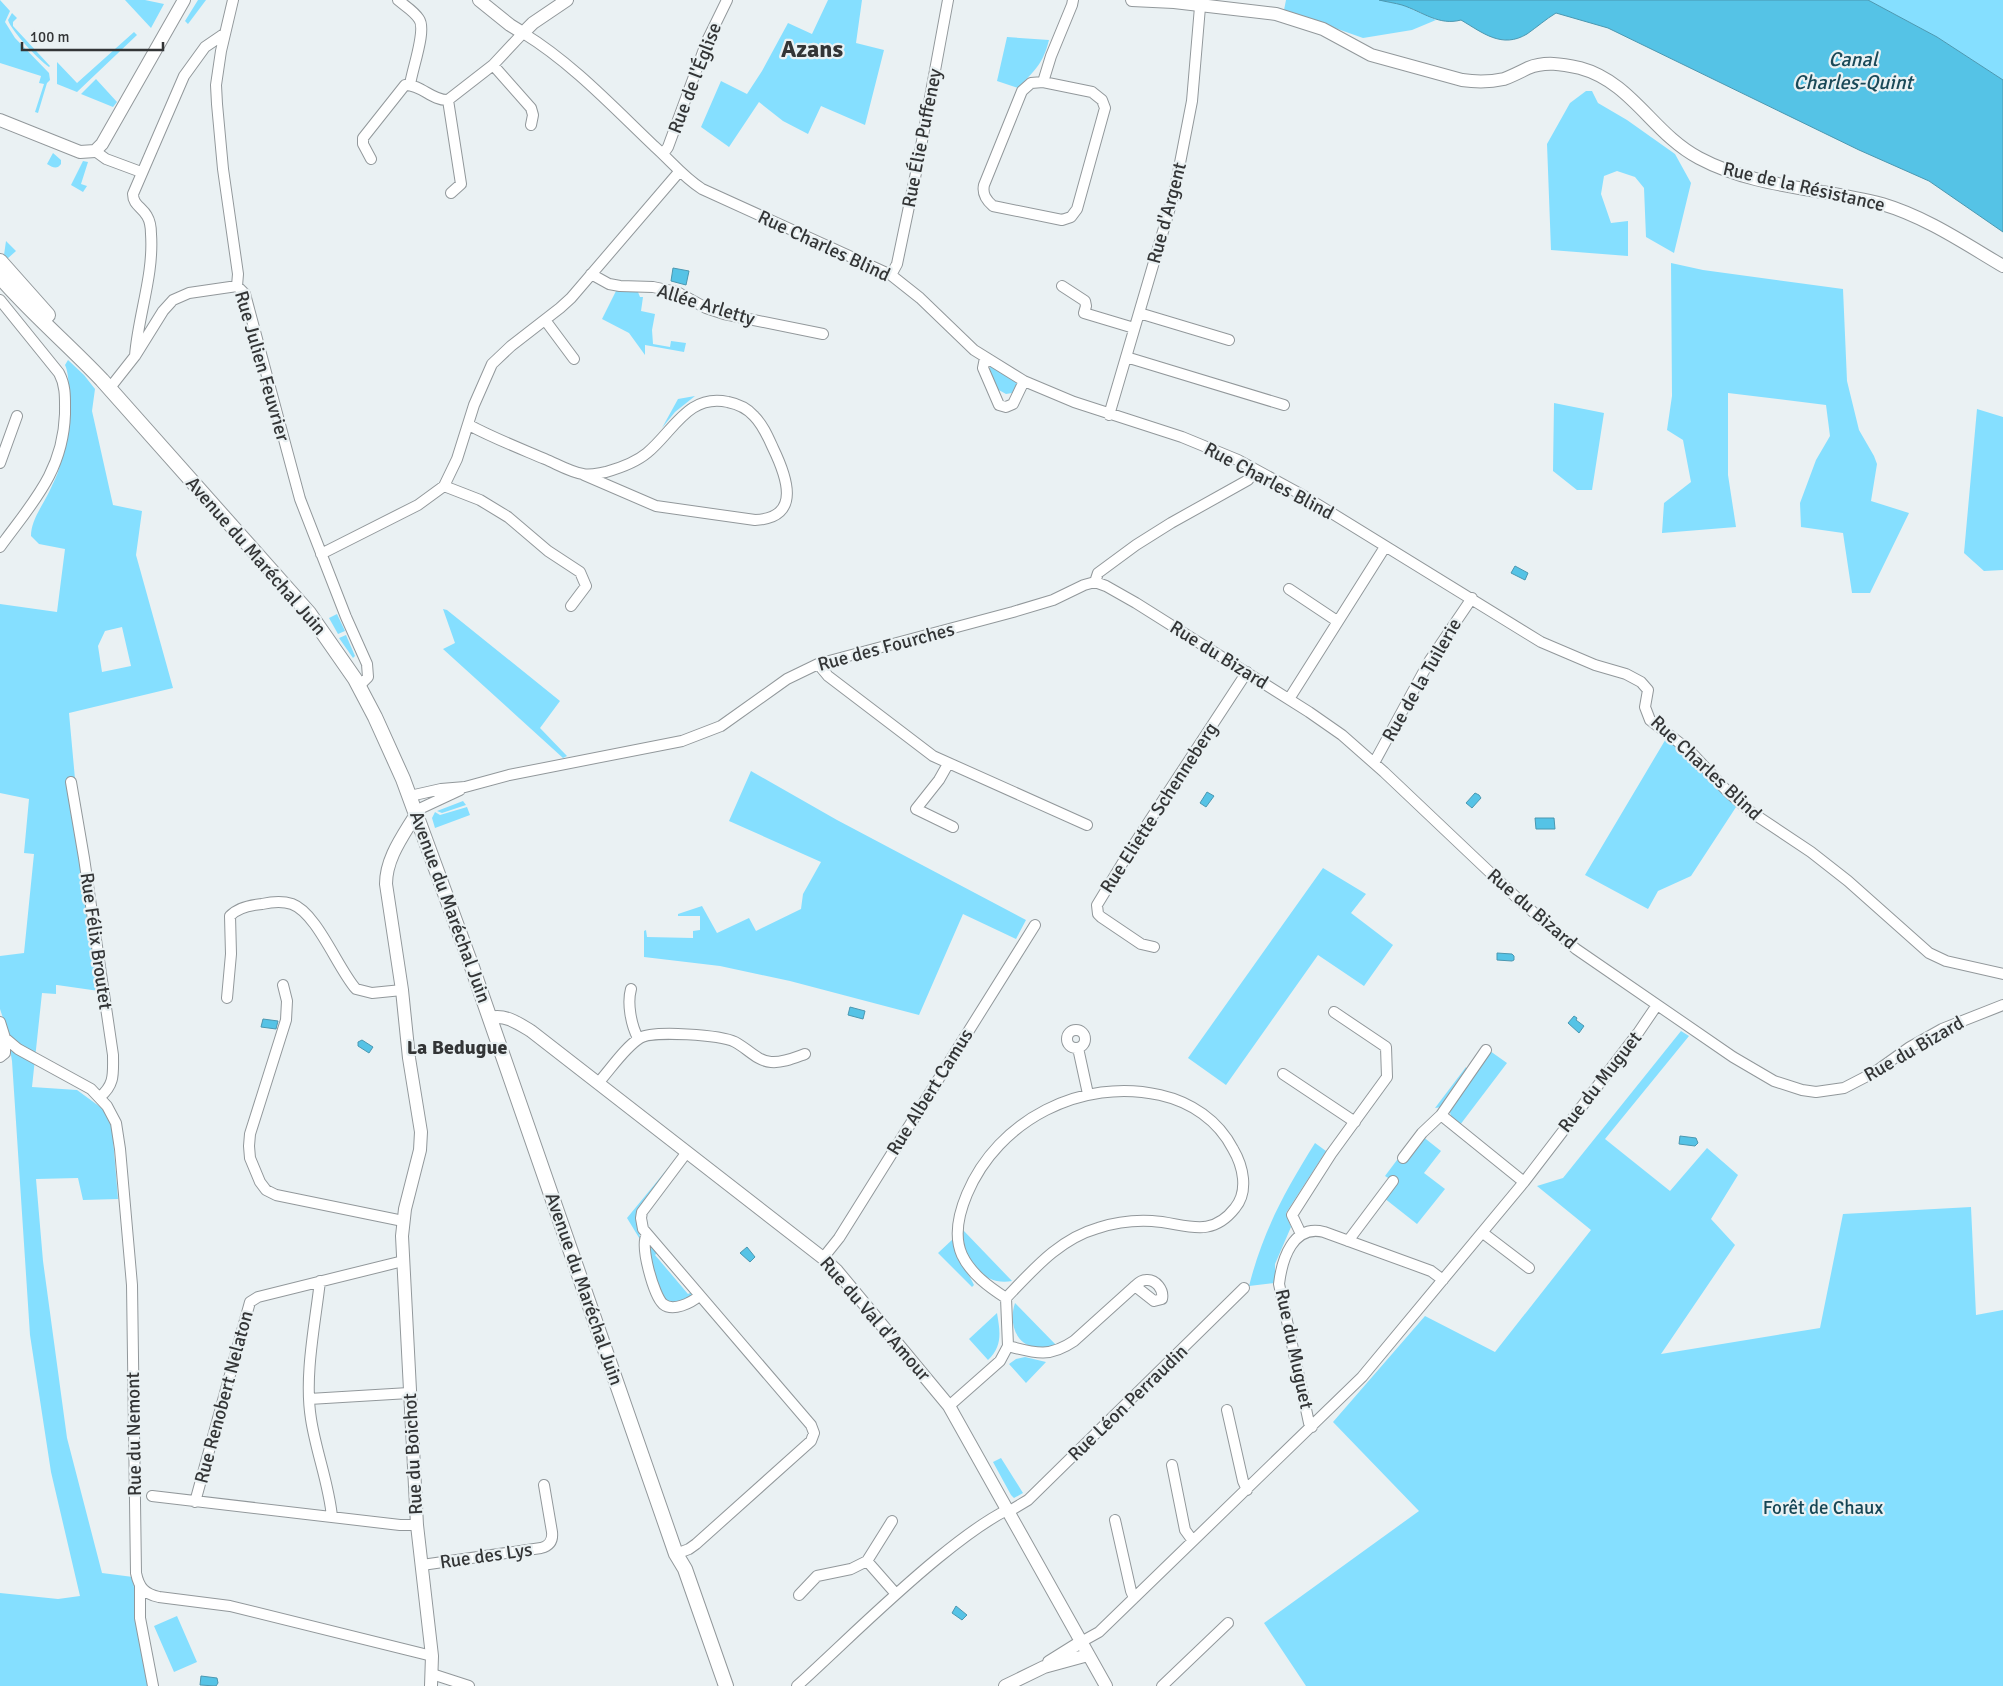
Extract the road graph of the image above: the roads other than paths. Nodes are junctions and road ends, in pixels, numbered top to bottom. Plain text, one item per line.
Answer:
1 (184, 0) edge
2 (233, 0) edge
3 (398, 0) edge
4 (479, 0) edge
5 (567, 0) edge
6 (727, 0) edge
7 (948, 0) edge
8 (1073, 0) edge
9 (1132, 0) edge
10 (1200, 6) junction
11 (224, 34) junction
12 (523, 34) junction
13 (493, 65) junction
14 (1043, 82) junction
15 (410, 85) junction
16 (448, 100) junction
17 (0, 120) edge
18 (531, 125) dead end
19 (95, 151) junction
20 (663, 154) junction
21 (371, 159) dead end
22 (141, 172) junction
23 (679, 172) junction
24 (451, 193) dead end
25 (0, 261) edge
26 (2003, 266) edge
27 (591, 274) junction
28 (891, 275) junction
29 (0, 276) edge
30 (237, 286) junction
31 (1062, 286) dead end
32 (0, 300) edge
33 (1139, 313) junction
34 (545, 320) junction
35 (1134, 328) junction
36 (823, 334) dead end
37 (1229, 340) dead end
38 (70, 346) junction
39 (135, 356) junction
40 (1126, 357) junction
41 (985, 358) junction
42 (574, 359) dead end
43 (1024, 381) junction
44 (105, 384) junction
45 (1284, 405) dead end
46 (1110, 414) junction
47 (17, 416) dead end
48 (469, 425) junction
49 (0, 463) edge
50 (1256, 470) junction
51 (584, 475) junction
52 (444, 486) junction
53 (0, 547) edge
54 (1385, 547) junction
55 (321, 554) junction
56 (1095, 582) junction
57 (1289, 589) dead end
58 (1472, 598) junction
59 (571, 606) dead end
60 (1337, 621) junction
61 (818, 664) junction
62 (1247, 672) junction
63 (359, 686) junction
64 (1289, 699) junction
65 (1374, 763) junction
66 (948, 764) junction
67 (71, 782) dead end
68 (465, 787) junction
69 (410, 796) junction
70 (415, 813) junction
71 (1086, 825) dead end
72 (953, 827) dead end
73 (1035, 925) dead end
74 (1154, 947) dead end
75 (2003, 974) edge
76 (283, 985) dead end
77 (631, 989) dead end
78 (402, 990) junction
79 (227, 998) dead end
80 (1657, 1006) junction
81 (2003, 1006) edge
82 (1334, 1012) dead end
83 (490, 1018) junction
84 (0, 1022) edge
85 (5, 1038) junction
86 (638, 1038) junction
87 (1078, 1048) dead end
88 (1486, 1050) dead end
89 (805, 1054) dead end
90 (0, 1057) edge
91 (1283, 1074) dead end
92 (598, 1083) junction
93 (1088, 1094) junction
94 (100, 1097) junction
95 (1441, 1115) junction
96 (1354, 1122) junction
97 (687, 1152) junction
98 (1403, 1158) dead end
99 (1393, 1181) dead end
100 (1524, 1182) junction
101 (403, 1221) junction
102 (1483, 1233) junction
103 (1301, 1234) junction
104 (647, 1235) junction
105 (1348, 1241) junction
106 (823, 1258) junction
107 (403, 1261) junction
108 (1529, 1268) dead end
109 (1443, 1280) junction
110 (320, 1281) junction
111 (1135, 1286) dead end
112 (1244, 1288) dead end
113 (699, 1296) junction
114 (1006, 1298) junction
115 (1008, 1346) junction
116 (410, 1393) junction
117 (309, 1399) junction
118 (949, 1406) junction
119 (1227, 1410) dead end
120 (1312, 1427) junction
121 (1172, 1466) dead end
122 (544, 1485) dead end
123 (1247, 1490) junction
124 (152, 1496) dead end
125 (195, 1502) junction
126 (1008, 1511) junction
127 (332, 1517) junction
128 (1115, 1520) dead end
129 (892, 1521) dead end
130 (417, 1525) junction
131 (1193, 1541) junction
132 (676, 1554) junction
133 (867, 1561) junction
134 (422, 1565) junction
135 (140, 1586) junction
136 (896, 1594) junction
137 (799, 1595) dead end
138 (1134, 1598) junction
139 (1228, 1623) dead end
140 (1081, 1642) junction
141 (1088, 1655) junction
142 (432, 1656) junction
143 (1044, 1667) junction
144 (432, 1680) edge
145 (152, 1686) edge
146 (470, 1686) edge
147 (717, 1686) edge
148 (726, 1686) edge
149 (797, 1686) edge
150 (1004, 1686) edge
151 (1106, 1686) edge
152 (1162, 1686) edge

1 - 19 street
2 - 11 street, Rue Julien Feuvrier
3 - 15 street
4 - 12 street, Rue Charles Blind
5 - 12 street
6 - 20 street, Rue de l'Église
7 - 28 street, Rue Élie Puffeney
8 - 14 street
9 - 10 street, Rue de la Résistance
10 - 26 street, Rue de la Résistance
10 - 33 street, Rue d'Argent
11 - 22 street
11 - 30 street, Rue Julien Feuvrier
12 - 13 street
12 - 20 street, Rue Charles Blind
13 - 16 street
13 - 18 street
14 - 14 street
15 - 16 street
15 - 21 street
16 - 24 street
17 - 19 street
19 - 22 street
20 - 23 street, Rue Charles Blind
22 - 39 street
23 - 27 street
23 - 28 street, Rue Charles Blind
25 - 38 main road, Avenue du Maréchal Juin
27 - 34 street
27 - 36 street, Allée Arletty
28 - 41 street, Rue Charles Blind
29 - 38 main road, Avenue du Maréchal Juin
30 - 39 street
30 - 55 street, Rue Julien Feuvrier
31 - 35 street
32 - 53 street
33 - 35 street, Rue d'Argent
33 - 37 street
34 - 42 street
34 - 48 street
35 - 40 street, Rue d'Argent
38 - 44 main road, Avenue du Maréchal Juin
39 - 44 street
40 - 45 street
40 - 46 street, Rue d'Argent
41 - 43 street, Rue Charles Blind
41 - 43 street
43 - 46 street, Rue Charles Blind
44 - 63 main road, Avenue du Maréchal Juin
46 - 50 street, Rue Charles Blind
47 - 49 street
48 - 51 street
48 - 52 street
50 - 54 street, Rue Charles Blind
50 - 56 street, Rue des Fourches
51 - 51 street
52 - 55 street
52 - 59 street
54 - 58 street, Rue Charles Blind
54 - 60 street
55 - 63 street, Rue Julien Feuvrier
56 - 61 street, Rue des Fourches
56 - 62 street, Rue du Bizard
57 - 60 street
58 - 65 street, Rue de la Tuilerie
58 - 75 street, Rue Charles Blind
60 - 64 street
61 - 66 street
61 - 68 street, Rue des Fourches
62 - 64 street, Rue du Bizard
62 - 74 street, Rue Eliette Schenneberg
63 - 69 main road, Avenue du Maréchal Juin
64 - 65 street, Rue du Bizard
65 - 80 street, Rue du Bizard
66 - 71 street
66 - 72 street
67 - 94 street, Rue Félix Broutet
68 - 69 street, Rue des Fourches
68 - 70 street, Rue des Fourches
69 - 70 main road, Avenue du Maréchal Juin
70 - 78 street, Rue du Boichot
70 - 83 main road, Avenue du Maréchal Juin
73 - 106 street, Rue Albert Camus
76 - 101 street
77 - 86 street
78 - 79 street
78 - 101 street, Rue du Boichot
80 - 81 street, Rue du Bizard
80 - 100 street, Rue du Muguet
82 - 96 street
83 - 92 street, Rue du Val d'Amour
83 - 132 main road, Avenue du Maréchal Juin
84 - 85 street
85 - 90 street
85 - 94 street, Rue du Nemont
86 - 89 street
86 - 92 street
87 - 93 street
88 - 95 street
91 - 96 street
92 - 97 street, Rue du Val d'Amour
93 - 114 street
93 - 114 street
94 - 135 street, Rue du Nemont
95 - 98 street
95 - 100 street
96 - 103 street
97 - 104 street
97 - 106 street, Rue du Val d'Amour
99 - 105 street
100 - 102 street, Rue du Muguet
101 - 107 street, Rue du Boichot
102 - 108 street
102 - 109 street, Rue du Muguet
103 - 105 street
103 - 120 street, Rue du Muguet
104 - 113 street
104 - 113 street
105 - 109 street
106 - 118 street, Rue du Val d'Amour
107 - 110 street, Rue Renobert Nelaton
107 - 116 street, Rue du Boichot
109 - 120 street, Rue du Muguet
110 - 117 street
110 - 125 street, Rue Renobert Nelaton
111 - 115 street
112 - 126 street, Rue Léon Perraudin
113 - 132 street
114 - 115 street
115 - 118 street
116 - 117 street
116 - 130 street, Rue du Boichot
117 - 127 street
118 - 126 street, Rue du Val d'Amour
119 - 123 street
120 - 123 street, Rue du Muguet
121 - 131 street
122 - 134 street, Rue des Lys
123 - 131 street, Rue du Muguet
124 - 125 street
125 - 127 street
126 - 136 street, Rue Léon Perraudin
126 - 140 street, Rue du Val d'Amour
127 - 130 street
128 - 138 street
129 - 133 street
130 - 134 street, Rue du Boichot
131 - 138 street, Rue du Muguet
132 - 147 main road, Avenue du Maréchal Juin
132 - 148 main road, Avenue du Maréchal Juin
133 - 136 street
133 - 137 street
134 - 142 street, Rue du Boichot
135 - 142 street
135 - 145 street, Rue du Nemont
136 - 149 street, Rue Léon Perraudin
138 - 140 street, Rue du Muguet
139 - 152 street
140 - 141 street, Rue du Val d'Amour
140 - 143 street
141 - 143 street
141 - 151 street, Rue du Val d'Amour
142 - 144 street, Rue du Boichot
143 - 150 street
144 - 146 street

